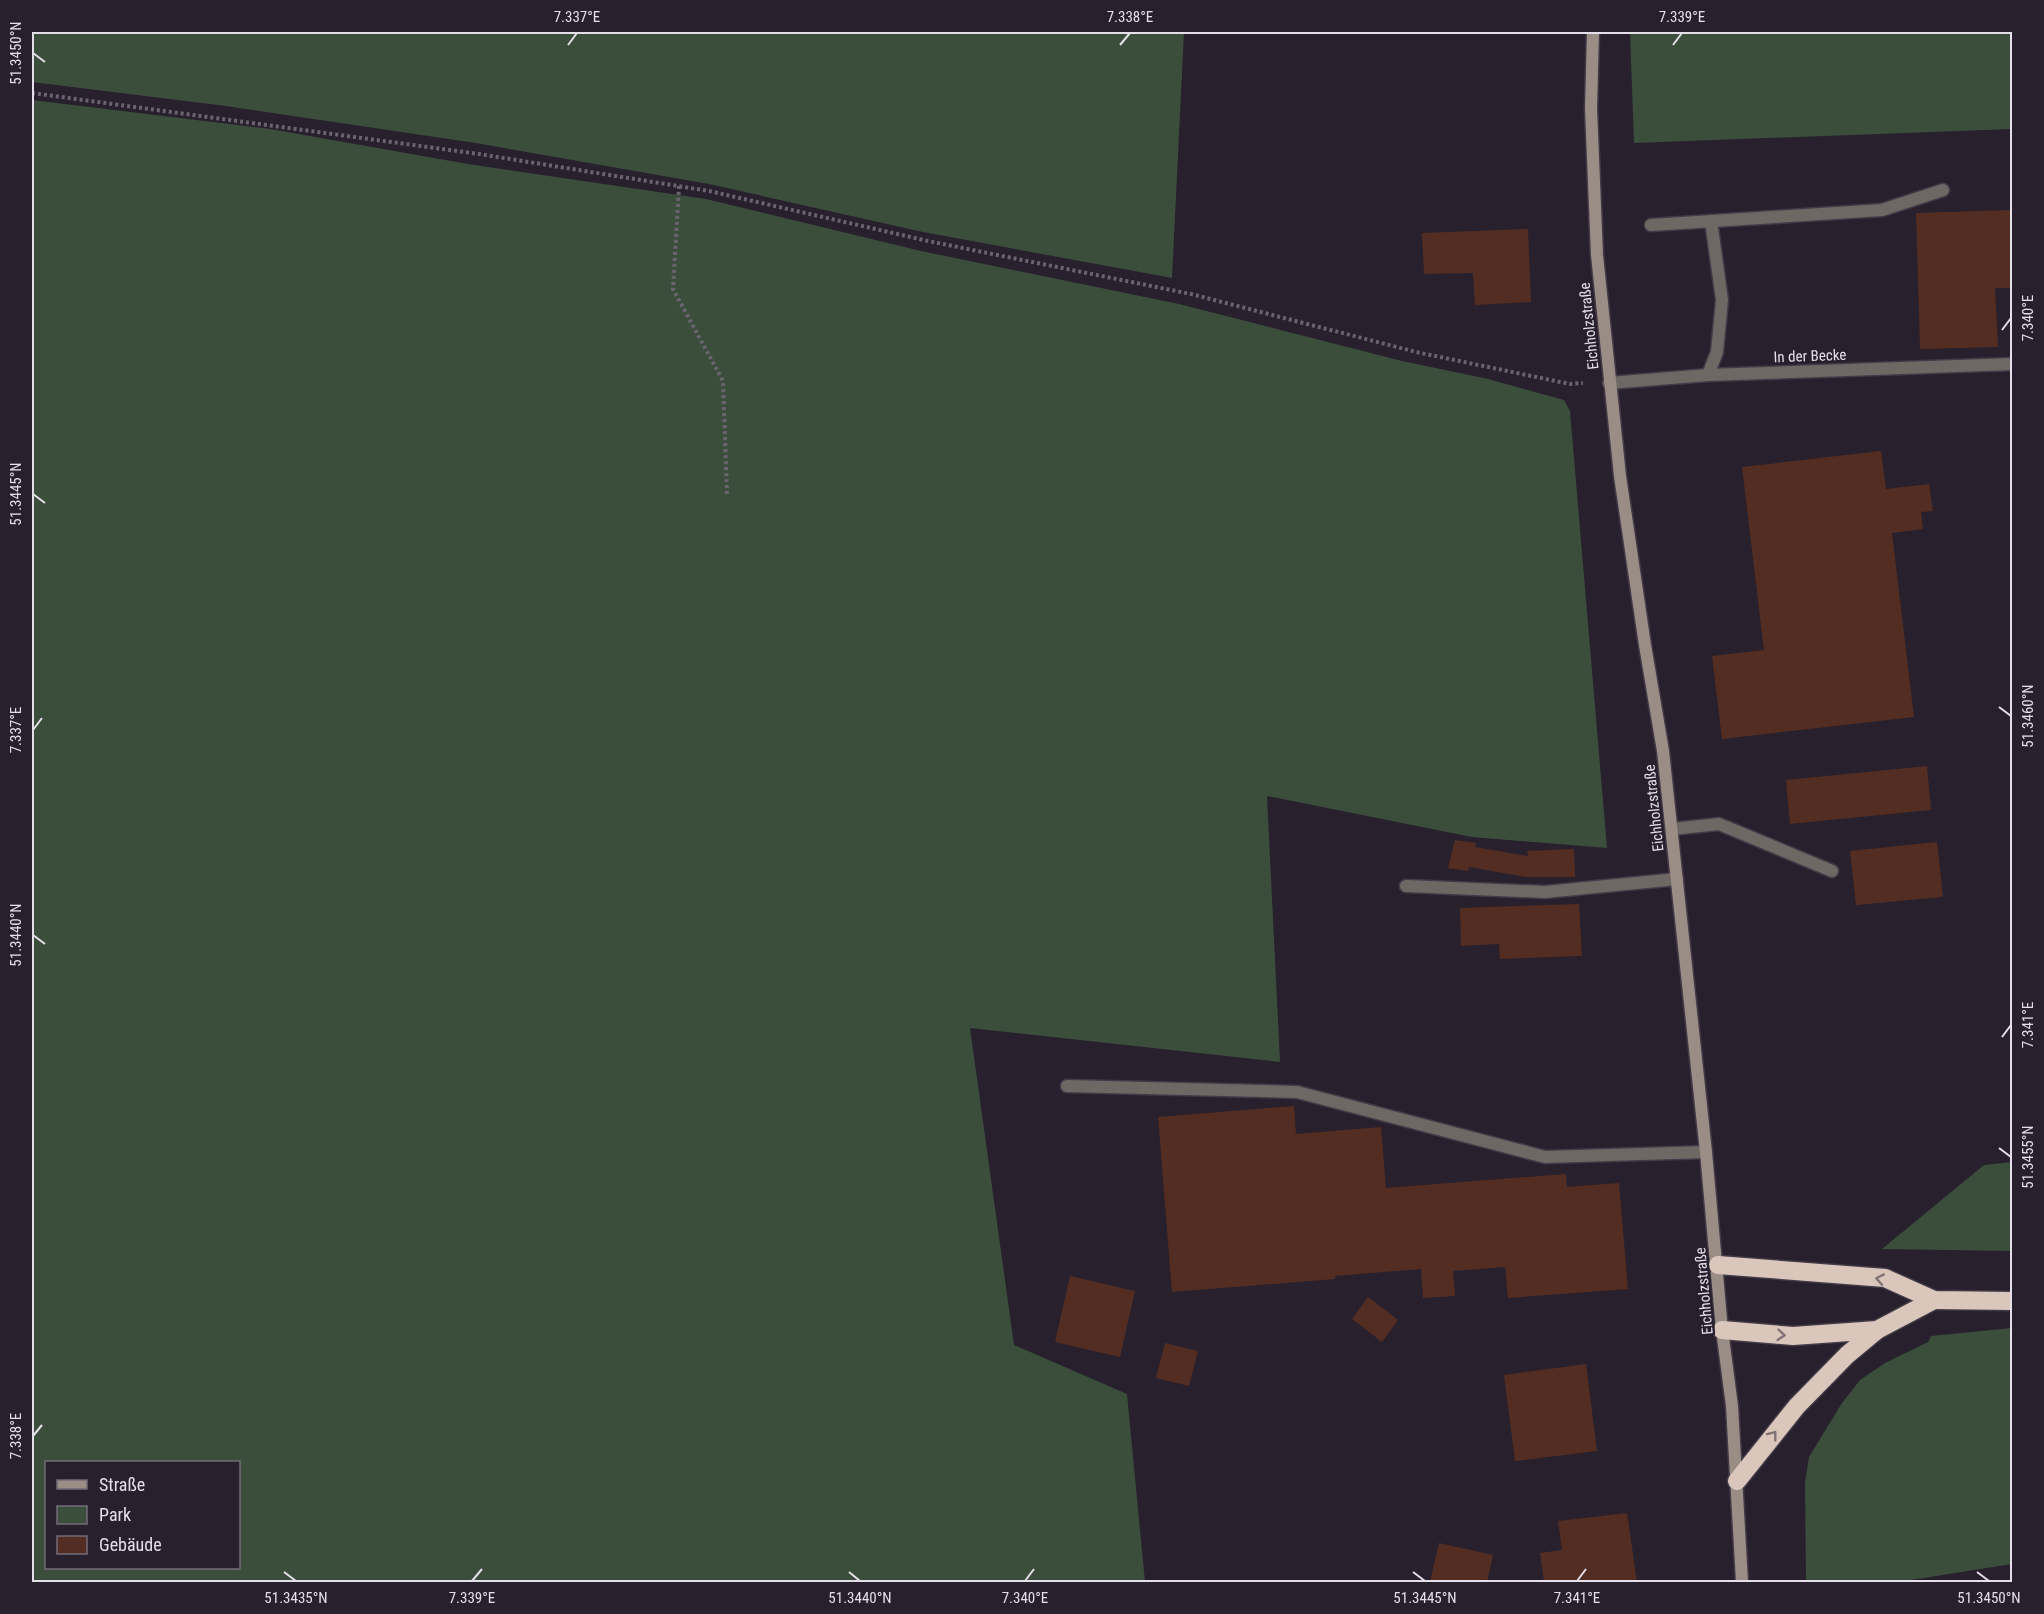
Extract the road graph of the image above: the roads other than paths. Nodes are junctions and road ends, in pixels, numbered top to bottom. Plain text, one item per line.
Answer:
1 (1593, 32) edge
2 (1943, 190) dead end
3 (1711, 221) junction
4 (1651, 225) dead end
5 (2013, 364) edge
6 (1708, 375) junction
7 (1609, 383) junction
8 (1672, 829) junction
9 (1832, 871) dead end
10 (1677, 879) junction
11 (1406, 886) dead end
12 (1067, 1086) dead end
13 (1706, 1152) junction
14 (1718, 1265) junction
15 (1934, 1300) junction
16 (2013, 1302) edge
17 (1722, 1329) junction
18 (1877, 1329) junction
19 (1737, 1481) junction
20 (1742, 1582) edge

1 - 7 main road, Eichholzstraße
2 - 3 lane
3 - 4 lane
3 - 6 lane
5 - 6 lane, In der Becke
6 - 7 lane, In der Becke
7 - 8 main road, Eichholzstraße
8 - 9 lane
8 - 10 main road, Eichholzstraße
10 - 11 lane
10 - 13 main road, Eichholzstraße
12 - 13 lane
13 - 14 main road, Eichholzstraße
15 -> 14 highway
14 - 17 main road, Eichholzstraße
15 - 16 highway
15 - 18 highway
17 -> 18 highway
17 - 19 main road, Eichholzstraße
19 -> 18 highway
19 - 20 main road, Eichholzstraße

